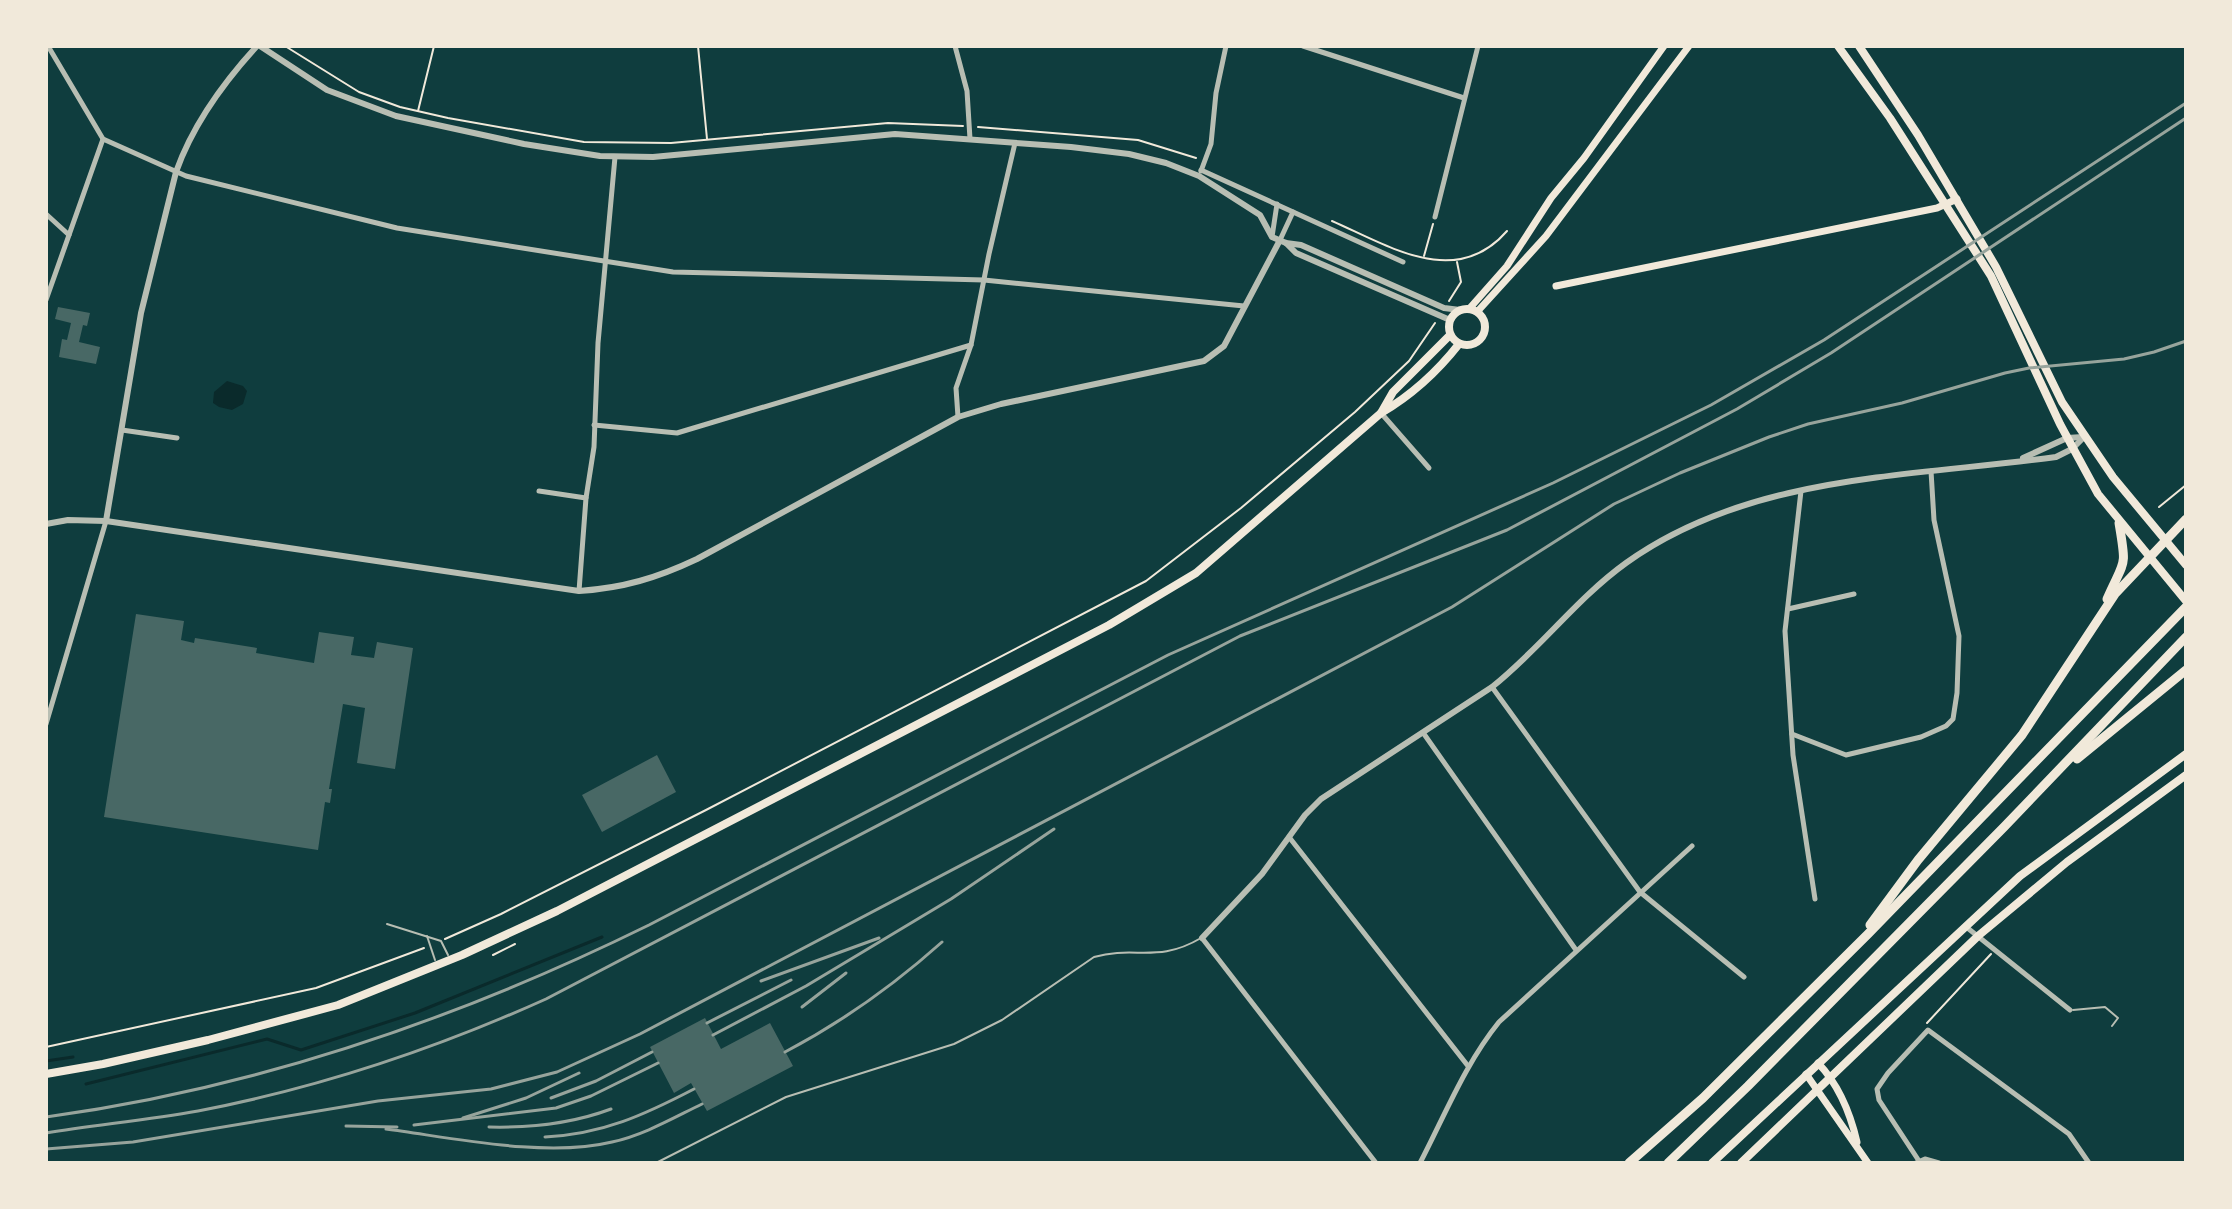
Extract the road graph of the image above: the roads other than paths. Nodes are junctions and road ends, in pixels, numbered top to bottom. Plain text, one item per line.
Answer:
1 (48, 46) edge
2 (259, 46) edge
3 (955, 46) edge
4 (1226, 46) edge
5 (1303, 46) edge
6 (1478, 46) edge
7 (1664, 46) edge
8 (1689, 46) edge
9 (1838, 46) edge
10 (1859, 46) edge
11 (1464, 98) junction
12 (103, 139) junction
13 (970, 139) junction
14 (1015, 143) junction
15 (615, 157) junction
16 (176, 172) junction
17 (1200, 173) junction
18 (1957, 199) junction
19 (1277, 204) junction
20 (1947, 204) junction
21 (1293, 212) junction
22 (46, 214) edge
23 (1435, 217) road end
24 (69, 235) junction
25 (1272, 237) junction
26 (1283, 242) junction
27 (1403, 262) dead end
28 (606, 263) junction
29 (1266, 269) junction
30 (984, 280) junction
31 (1556, 286) dead end
32 (46, 300) edge
33 (1244, 306) junction
34 (1469, 310) junction
35 (1445, 318) junction
36 (1450, 335) junction
37 (1459, 344) junction
38 (971, 345) junction
39 (1381, 413) junction
40 (958, 417) junction
41 (594, 425) junction
42 (122, 430) junction
43 (2084, 437) junction
44 (177, 438) dead end
45 (2067, 438) junction
46 (2072, 449) junction
47 (2020, 460) junction
48 (1429, 468) dead end
49 (1931, 471) junction
50 (539, 491) dead end
51 (1801, 491) junction
52 (586, 498) junction
53 (2186, 519) edge
54 (106, 521) junction
55 (2119, 523) junction
56 (46, 524) edge
57 (2165, 540) junction
58 (2149, 558) junction
59 (2186, 565) edge
60 (579, 591) junction
61 (1854, 594) dead end
62 (2186, 601) edge
63 (2186, 607) edge
64 (1788, 609) junction
65 (2101, 614) junction
66 (2186, 637) edge
67 (2186, 670) edge
68 (1492, 687) junction
69 (46, 724) edge
70 (1424, 734) junction
71 (1792, 734) junction
72 (2186, 754) edge
73 (2186, 775) edge
74 (2049, 781) junction
75 (1289, 837) junction
76 (1692, 846) dead end
77 (1640, 892) junction
78 (1815, 899) dead end
79 (387, 924) dead end
80 (1964, 925) junction
81 (427, 935) junction
82 (1978, 936) junction
83 (1202, 938) junction
84 (1576, 950) junction
85 (1851, 950) junction
86 (450, 960) junction
87 (438, 965) junction
88 (1744, 977) dead end
89 (2070, 1010) joint
90 (2112, 1026) dead end
91 (1818, 1063) junction
92 (1468, 1066) junction
93 (46, 1074) edge
94 (1806, 1074) junction
95 (1831, 1076) junction
96 (1818, 1089) junction
97 (1857, 1144) junction
98 (1918, 1162) edge
99 (656, 1163) edge
100 (1376, 1163) edge
101 (1420, 1163) edge
102 (1629, 1163) edge
103 (1668, 1163) edge
104 (1712, 1163) edge
105 (1741, 1163) edge
106 (1868, 1163) edge
107 (1939, 1163) edge
108 (2089, 1163) edge

1 - 12 street
2 - 15 street
2 - 16 street
3 - 13 street
4 - 17 street
5 - 11 street
6 - 11 street
7 - 34 main road
8 - 34 main road
9 - 20 main road
10 - 18 main road
11 - 23 street
12 - 16 street
12 - 24 street
13 - 14 street
13 - 15 street
14 - 17 street
14 - 30 street
15 - 28 street
16 - 28 street
16 - 42 street
17 - 19 street
17 - 25 street
18 - 20 main road
18 - 43 main road
19 - 21 street
19 - 25 street
20 - 31 main road
20 - 45 main road
21 - 26 street
21 - 27 street
22 - 24 street
24 - 32 street
25 - 26 street
25 - 29 street
26 - 29 street
26 - 34 street
26 - 35 street
28 - 30 street
28 - 41 street
29 - 33 street
30 - 33 street
30 - 38 street
33 - 40 street
34 - 35 main road
34 - 37 main road
35 - 36 main road
36 - 37 main road
36 - 39 main road
37 - 39 main road
38 - 40 street
38 - 41 street
39 - 48 street
39 - 86 main road
40 - 60 street
41 - 52 street
42 - 44 street
42 - 54 street
43 - 45 street
43 - 46 street
43 - 57 main road
45 - 46 main road
45 - 47 street
46 - 47 street
46 - 55 main road
47 - 49 street
49 - 51 street
49 - 71 street
50 - 52 street
51 - 64 street
51 - 68 street
52 - 60 street
53 - 57 highway
54 - 56 street
54 - 60 street
54 - 69 street
55 - 58 main road
55 - 65 highway
57 - 58 highway
57 - 59 main road
58 - 62 main road
58 - 65 highway
61 - 64 street
63 - 85 highway
64 - 71 street
65 - 85 highway
66 - 74 highway
67 - 74 highway
68 - 70 street
68 - 77 street
70 - 75 street
70 - 84 street
71 - 78 street
72 - 80 main road
73 - 82 main road
74 - 103 highway
75 - 83 street
75 - 92 street
76 - 77 street
77 - 84 street
77 - 88 street
79 - 81 lane
80 - 82 street
80 - 91 main road
81 - 86 lane
81 - 87 lane
82 - 89 street
82 - 95 main road
83 - 99 lane
83 - 100 street
84 - 92 street
85 - 102 highway
86 - 87 main road
87 - 93 main road
89 - 90 lane
91 - 94 main road
91 - 95 main road
92 - 101 street
94 - 96 main road
94 - 104 main road
95 - 96 main road
95 - 97 main road
96 - 97 main road
96 - 105 main road
97 - 106 main road
98 - 107 street
98 - 108 street

